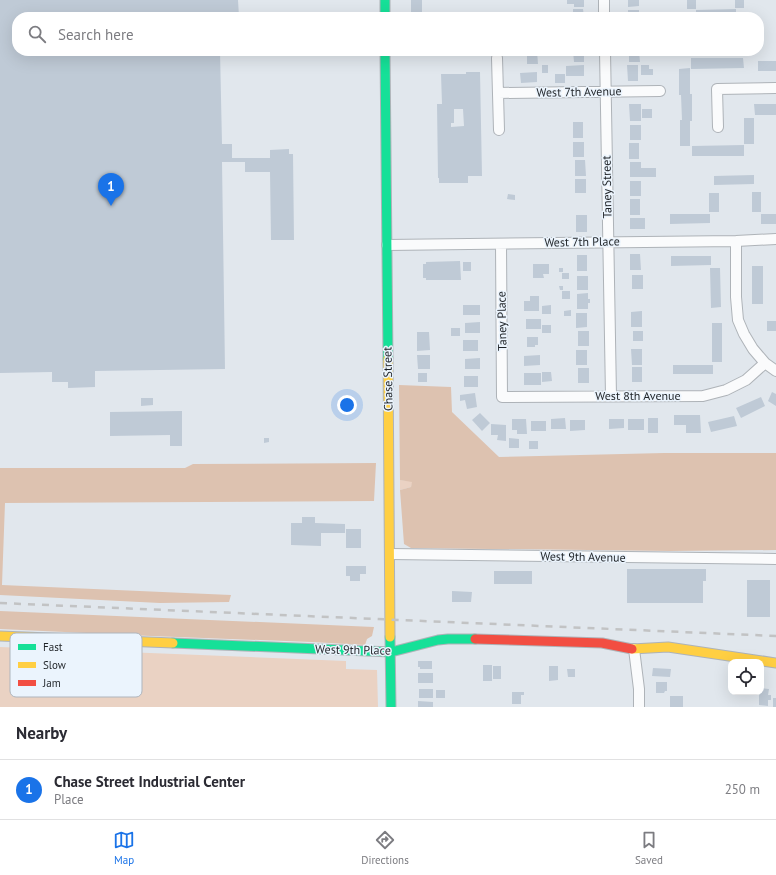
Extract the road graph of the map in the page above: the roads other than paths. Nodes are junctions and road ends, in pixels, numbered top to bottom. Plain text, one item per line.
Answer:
1 (385, 0) edge
2 (604, 0) edge
3 (385, 12) edge
4 (604, 12) edge
5 (385, 56) edge
6 (605, 56) edge
7 (497, 58) dead end
8 (776, 88) edge
9 (660, 91) dead end
10 (606, 92) junction
11 (498, 93) junction
12 (718, 127) dead end
13 (499, 130) dead end
14 (776, 238) edge
15 (736, 241) junction
16 (608, 242) junction
17 (501, 244) junction
18 (387, 245) junction
19 (765, 363) junction
20 (776, 371) edge
21 (611, 396) junction
22 (502, 397) joint
23 (390, 554) junction
24 (776, 559) edge
25 (0, 636) edge
26 (10, 636) edge
27 (142, 642) edge
28 (634, 649) junction
29 (391, 652) junction
30 (776, 663) edge
31 (392, 707) edge
32 (639, 707) edge

1 - 3 street
2 - 4 street
5 - 18 street, Chase Street
6 - 10 street, Taney Street
7 - 11 street
8 - 12 street
9 - 10 street, West 7th Avenue
10 - 11 street, West 7th Avenue
10 - 16 street, Taney Street
11 - 13 street
14 - 15 street, West 7th Place
15 - 16 street, West 7th Place
15 - 19 street
16 - 17 street, West 7th Place
16 - 21 street, Taney Street
17 - 18 street, West 7th Place
17 - 22 street, Taney Place
18 - 23 street, Chase Street
19 - 20 street
19 - 21 street, West 8th Avenue
21 - 22 street, West 8th Avenue
23 - 24 street, West 9th Avenue
23 - 29 street, Chase Street
25 - 26 street, West 9th Place
27 - 29 street, West 9th Place
28 - 29 street, West 9th Place
28 - 30 street, West 9th Place
28 - 32 street
29 - 31 street, Chase Street

